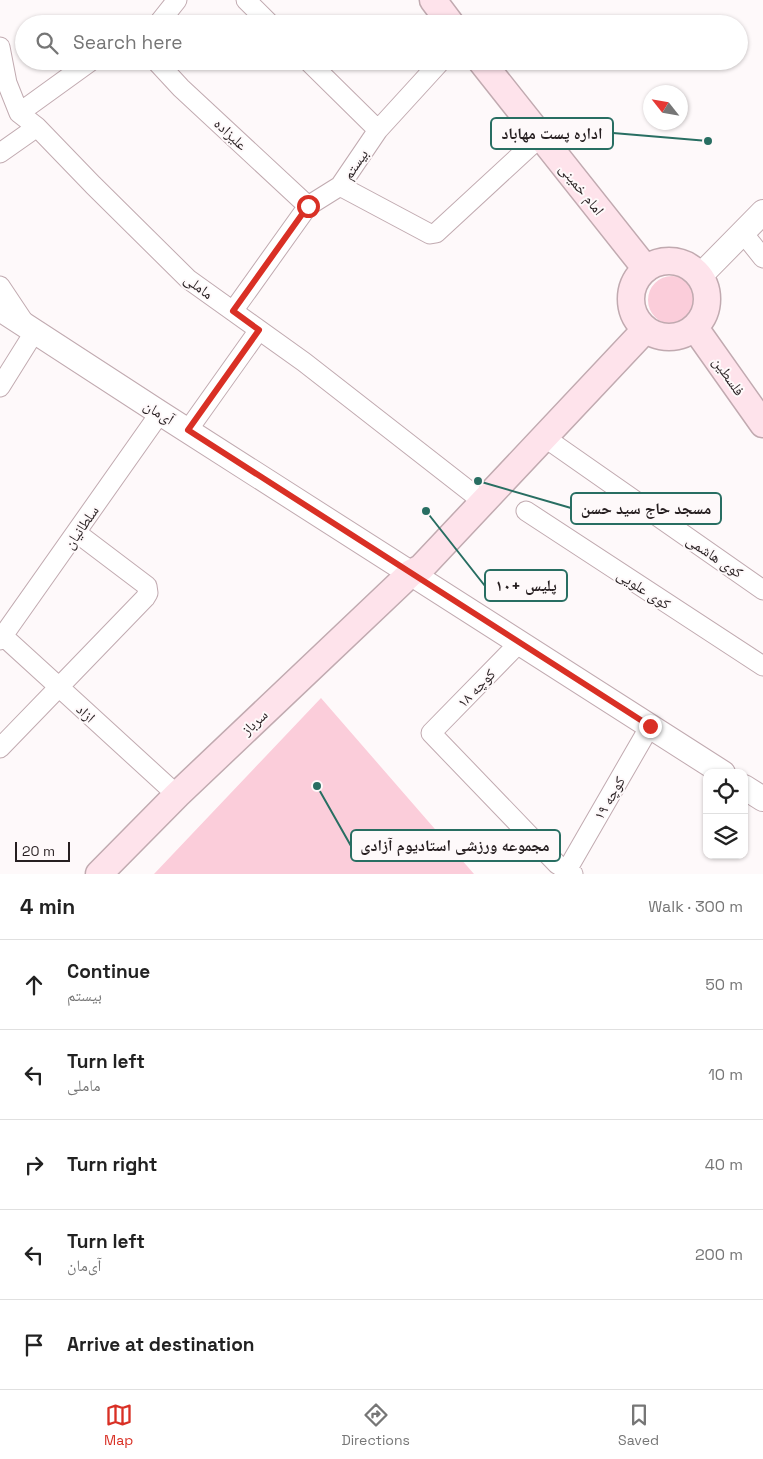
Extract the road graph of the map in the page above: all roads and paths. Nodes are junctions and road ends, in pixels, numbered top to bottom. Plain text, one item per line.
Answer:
1 (177, 0) edge
2 (246, 0) edge
3 (432, 0) edge
4 (165, 15) edge
5 (261, 15) edge
6 (444, 15) edge
7 (0, 47) edge
8 (79, 70) edge
9 (164, 70) edge
10 (317, 70) edge
11 (434, 70) edge
12 (488, 70) edge
13 (20, 113) junction
14 (38, 127) junction
15 (378, 130) junction
16 (540, 137) junction
17 (0, 153) edge
18 (340, 186) junction
19 (308, 206) junction
20 (763, 212) edge
21 (743, 233) junction
22 (763, 258) edge
23 (646, 269) junction
24 (700, 276) junction
25 (0, 286) edge
26 (0, 309) edge
27 (233, 311) junction
28 (643, 327) junction
29 (31, 328) junction
30 (695, 328) junction
31 (259, 330) junction
32 (0, 387) edge
33 (160, 413) junction
34 (763, 424) edge
35 (188, 430) junction
36 (544, 436) junction
37 (477, 498) junction
38 (526, 511) dead end
39 (77, 533) junction
40 (411, 573) junction
41 (763, 590) edge
42 (2, 638) edge
43 (520, 642) junction
44 (763, 666) edge
45 (59, 687) junction
46 (650, 726) junction
47 (0, 748) edge
48 (717, 769) edge
49 (748, 789) edge
50 (176, 795) junction
51 (763, 799) edge
52 (570, 872) edge
53 (99, 874) edge

1 - 4 street
2 - 5 street
3 - 6 main road
7 - 13 street, ماملی
8 - 13 street
9 - 19 street, علیزاده
10 - 15 street
11 - 15 street, بیستم
12 - 16 main road, امام خمینی
13 - 14 street, ماملی
14 - 17 street
14 - 27 street, ماملی
15 - 18 street, بیستم
16 - 18 street
16 - 23 main road, امام خمینی
18 - 19 street, بیستم
19 - 27 street, بیستم
20 - 21 street
21 - 22 street
21 - 24 street
23 - 24 main road
23 - 28 main road
24 - 30 main road
25 - 29 street
26 - 29 street, آی‌مان
27 - 31 street, ماملی
28 - 30 main road
28 - 36 main road
28 - 37 main road
29 - 32 street
29 - 33 street, آی‌مان
30 - 34 main road, فلسطین
31 - 35 street
31 - 37 street, ماملی
33 - 35 street, آی‌مان
33 - 39 street, سلطانیان
35 - 40 street, آی‌مان
36 - 40 main road
36 - 41 street, کوی هاشمی
37 - 40 main road
38 - 44 street, کوی علویی
39 - 42 street, سلطانیان
39 - 45 street
40 - 43 street, آی‌مان
40 - 50 main road, سرباز
42 - 45 street, ازاد
43 - 46 street, آی‌مان
43 - 52 street, کوچه ۱۸
45 - 47 street
45 - 50 street, ازاد
46 - 48 street, آی‌مان
46 - 52 street, کوچه ۱۹
49 - 51 street
50 - 53 main road, سرباز

